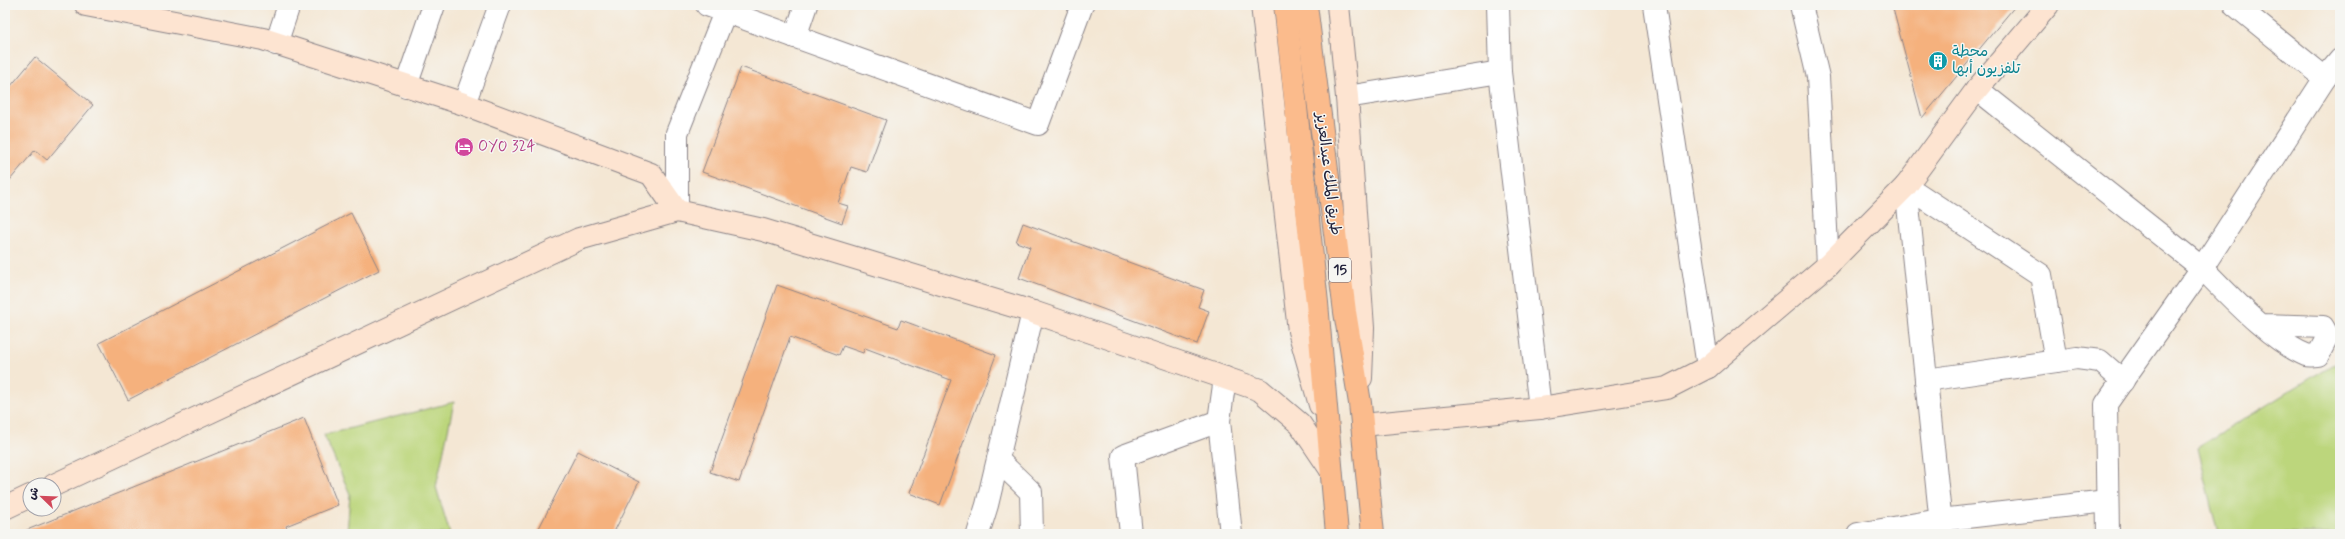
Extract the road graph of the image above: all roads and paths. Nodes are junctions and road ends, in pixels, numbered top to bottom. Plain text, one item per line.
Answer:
1 (86, 5) edge
2 (290, 5) edge
3 (434, 5) edge
4 (500, 5) edge
5 (806, 5) edge
6 (1082, 5) edge
7 (1262, 5) edge
8 (1285, 5) edge
9 (1306, 5) edge
10 (1338, 5) edge
11 (1498, 5) edge
12 (1654, 5) edge
13 (1801, 5) edge
14 (2048, 5) edge
15 (2235, 5) edge
16 (716, 8) edge
17 (795, 37) junction
18 (276, 44) junction
19 (2340, 60) edge
20 (1500, 72) junction
21 (2325, 78) junction
22 (406, 86) junction
23 (1977, 89) junction
24 (1347, 97) junction
25 (464, 104) junction
26 (1906, 186) junction
27 (677, 211) junction
28 (1828, 265) junction
29 (2202, 268) junction
30 (1033, 312) junction
31 (2263, 325) dead end
32 (2056, 362) junction
33 (1708, 367) junction
34 (1225, 378) junction
35 (1926, 380) junction
36 (2123, 381) junction
37 (1360, 403) junction
38 (1540, 408) junction
39 (1219, 421) junction
40 (1362, 425) junction
41 (1327, 427) junction
42 (998, 460) junction
43 (1331, 470) junction
44 (62, 481) edge
45 (22, 500) edge
46 (2107, 500) junction
47 (5, 508) edge
48 (1941, 527) edge
49 (978, 534) edge
50 (1032, 534) edge
51 (1131, 534) edge
52 (1231, 534) edge
53 (1337, 534) edge
54 (1373, 534) edge
55 (1858, 534) edge
56 (2108, 534) edge

1 - 18 street
2 - 18 street
3 - 22 street
4 - 25 street
5 - 17 street
6 - 17 street
7 - 41 street
8 - 41 highway, طريق الملك عبدالعزيز / 15
9 - 37 highway, طريق الملك عبدالعزيز / 15
10 - 24 street
11 - 20 street
12 - 33 street
13 - 28 street
14 - 23 street
15 - 21 street
16 - 17 street
16 - 27 street
18 - 22 street
19 - 21 street
20 - 24 street
20 - 38 street
21 - 29 street
22 - 25 street
23 - 26 street
23 - 29 street
24 - 37 street
25 - 27 street
26 - 28 street
26 - 32 street
26 - 35 street
27 - 30 street
27 - 44 street
28 - 33 street
29 - 31 street
29 - 36 street
30 - 34 street
30 - 42 street
32 - 35 street
32 - 36 street
33 - 38 street
34 - 39 street
34 - 43 street
35 - 48 street
36 - 46 street
37 - 40 highway, طريق الملك عبدالعزيز / 15
38 - 40 street
39 - 51 street
39 - 52 street
40 - 54 highway, طريق الملك عبدالعزيز / 15
41 - 43 highway, طريق الملك عبدالعزيز / 15
42 - 49 street
42 - 50 street
43 - 53 highway, طريق الملك عبدالعزيز / 15
45 - 47 street
46 - 48 street
46 - 56 street
48 - 55 street

